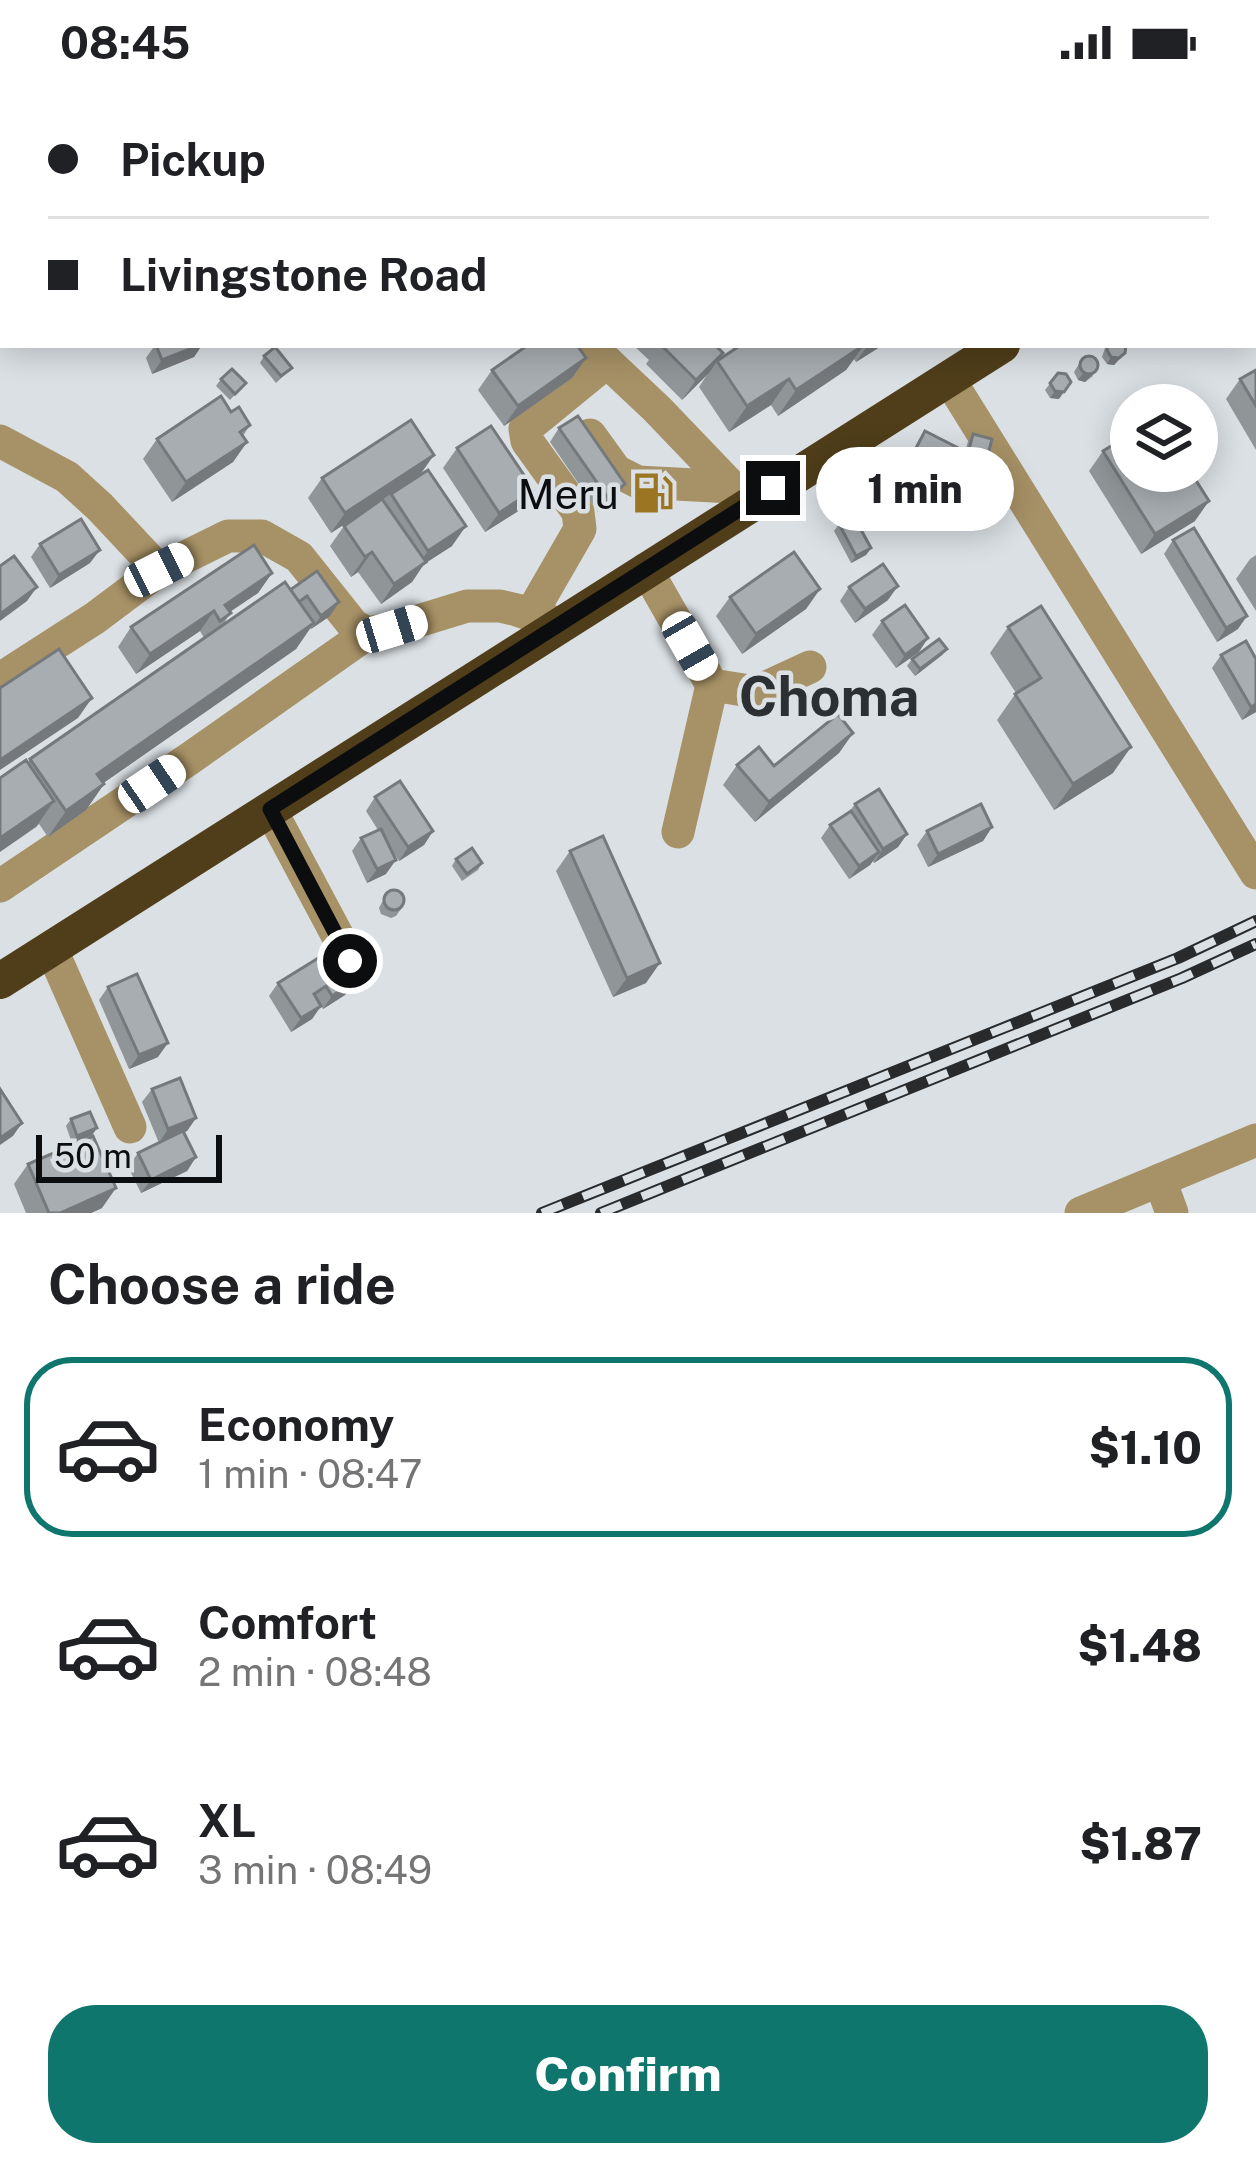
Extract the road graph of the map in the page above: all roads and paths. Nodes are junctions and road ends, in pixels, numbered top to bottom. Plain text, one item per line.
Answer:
1 (997, 348) edge
2 (598, 354) edge
3 (949, 379) junction
4 (564, 400) junction
5 (0, 441) edge
6 (740, 495) junction
7 (646, 569) junction
8 (159, 570) junction
9 (545, 619) junction
10 (368, 632) junction
11 (810, 668) dead end
12 (0, 679) edge
13 (712, 685) junction
14 (270, 809) junction
15 (1244, 830) edge
16 (678, 832) dead end
17 (1256, 873) edge
18 (0, 886) edge
19 (51, 948) junction
20 (350, 961) edge
21 (0, 981) edge
22 (130, 1127) dead end
23 (1256, 1140) edge
24 (1160, 1180) junction
25 (1081, 1213) edge
26 (1172, 1213) edge

1 - 3 highway
2 - 4 street
2 - 6 street
3 - 6 highway
3 - 15 street
4 - 6 street
4 - 9 street
5 - 8 street
6 - 7 highway
7 - 9 highway
7 - 13 street
8 - 10 street
8 - 12 street
9 - 10 street
9 - 14 highway
10 - 18 street
11 - 13 street
13 - 16 street
14 - 19 highway
14 - 20 street
15 - 17 street
19 - 21 highway
19 - 22 street
23 - 24 street
24 - 25 street
24 - 26 street

